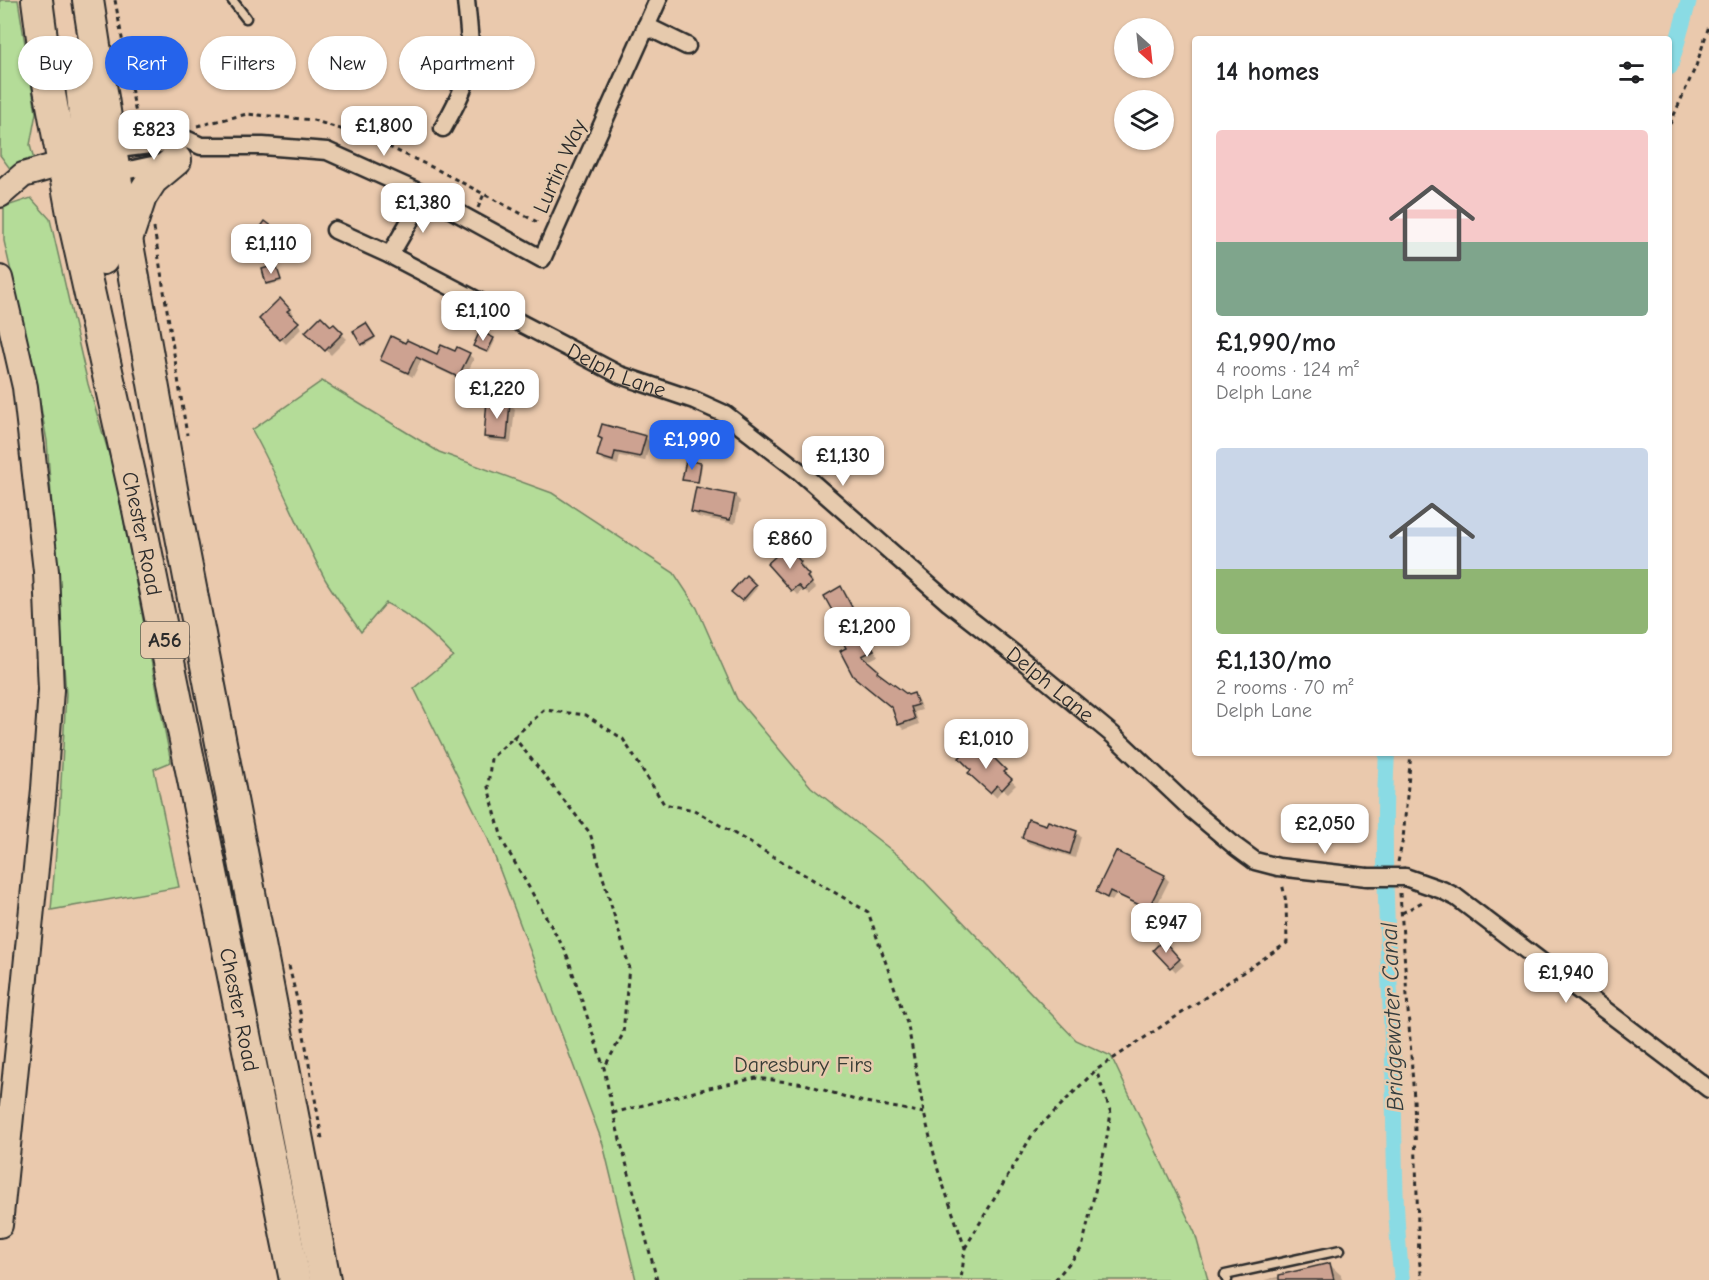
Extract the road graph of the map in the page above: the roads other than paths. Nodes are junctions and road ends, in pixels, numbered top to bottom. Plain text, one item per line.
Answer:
1 (37, 0) edge
2 (72, 0) edge
3 (88, 0) edge
4 (232, 0) edge
5 (466, 0) edge
6 (658, 0) edge
7 (246, 18) dead end
8 (646, 26) junction
9 (687, 46) dead end
10 (443, 128) dead end
11 (189, 153) junction
12 (89, 166) junction
13 (4, 191) edge
14 (425, 195) junction
15 (335, 230) dead end
16 (128, 238) junction
17 (390, 255) junction
18 (0, 278) edge
19 (1709, 1089) edge
20 (0, 1225) edge
21 (1340, 1250) dead end
22 (295, 1280) edge
23 (325, 1280) edge
24 (1227, 1280) edge

1 - 12 highway, Chester Road / A56
2 - 12 highway
3 - 12 highway, Chester Road / A56
4 - 7 lane
5 - 10 street
6 - 8 street, Lurtin Way
8 - 9 street
8 - 14 street, Lurtin Way
11 - 12 street
11 - 12 street
11 - 14 street
11 - 16 highway
12 - 13 street
12 - 16 highway, Chester Road / A56
12 - 22 highway, Chester Road / A56
14 - 17 street
15 - 17 street, Delph Lane
16 - 23 highway, Chester Road / A56
17 - 19 street, Delph Lane, bridge
18 - 20 street
21 - 24 lane

